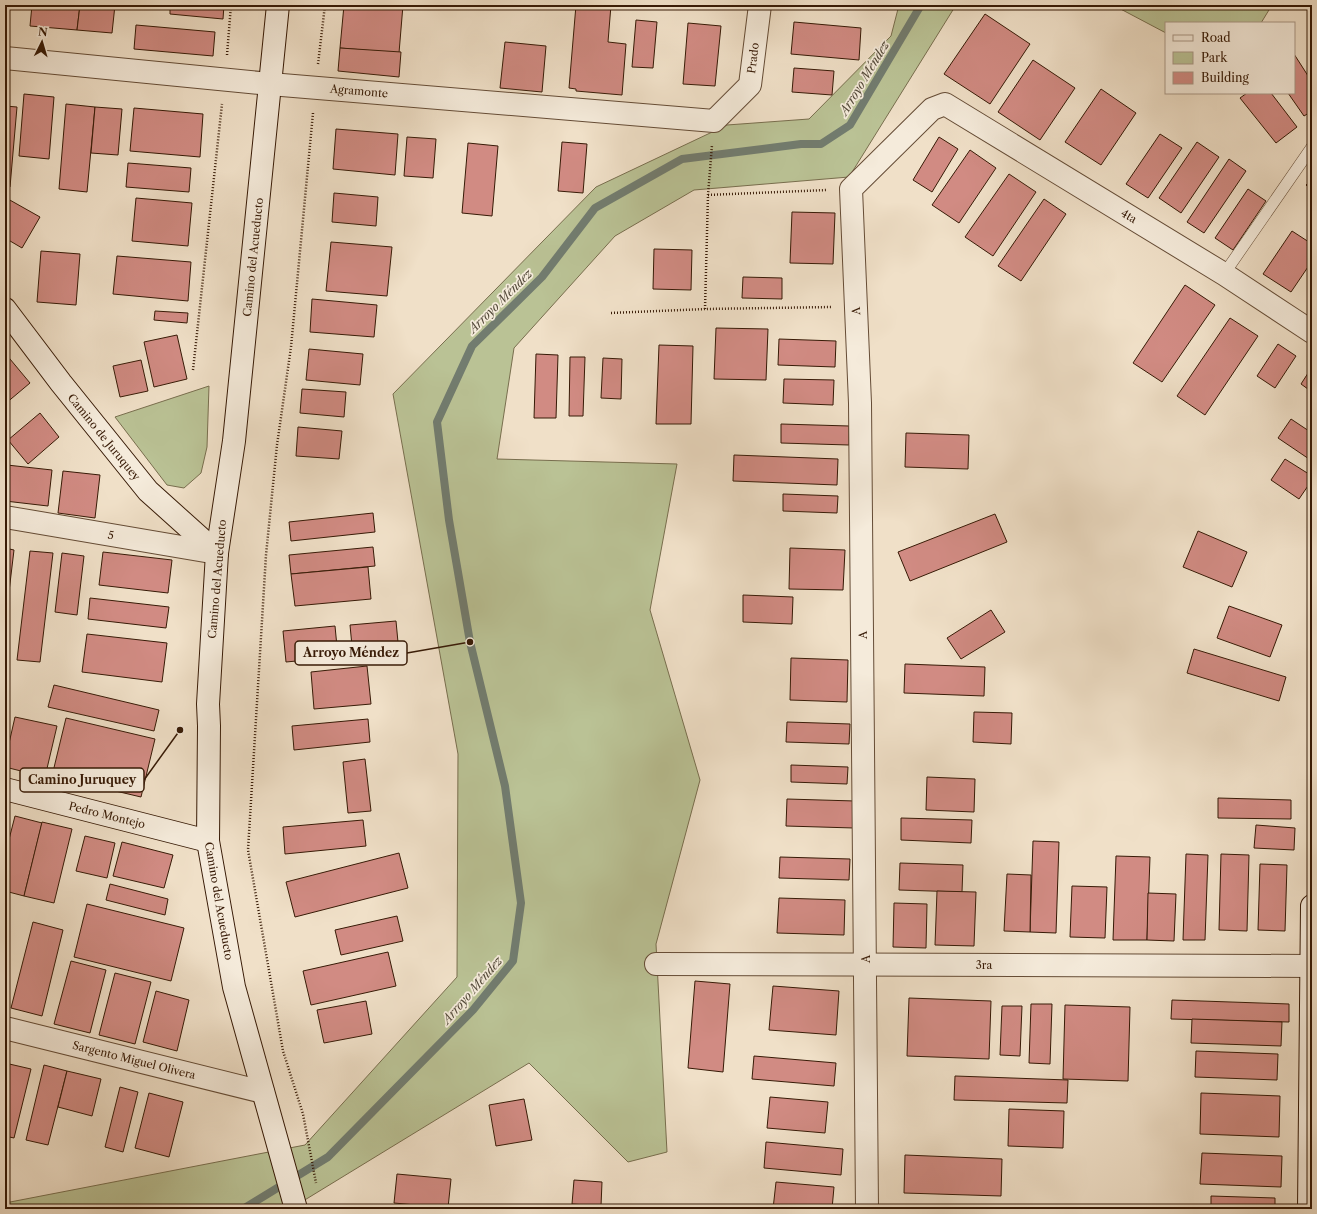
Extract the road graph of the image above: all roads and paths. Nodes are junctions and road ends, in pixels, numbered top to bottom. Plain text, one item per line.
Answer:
1 (232, 5) edge
2 (278, 5) edge
3 (325, 5) edge
4 (760, 5) edge
5 (5, 58) edge
6 (225, 80) junction
7 (270, 84) junction
8 (316, 88) junction
9 (714, 121) junction
10 (1312, 147) edge
11 (851, 189) junction
12 (708, 195) junction
13 (1224, 274) junction
14 (856, 307) junction
15 (5, 309) edge
16 (705, 309) junction
17 (611, 314) dead end
18 (1312, 332) edge
19 (193, 370) dead end
20 (5, 516) edge
21 (217, 552) junction
22 (5, 789) edge
23 (208, 841) junction
24 (1312, 906) edge
25 (656, 964) dead end
26 (866, 964) junction
27 (1311, 966) edge
28 (5, 1028) edge
29 (263, 1092) junction
30 (317, 1187) dead end
31 (296, 1209) edge
32 (867, 1209) edge
33 (1309, 1209) edge

1 - 6 path
2 - 7 street, Camino del Acueducto
3 - 8 path
4 - 9 street, Prado
5 - 6 street, Agramonte
6 - 7 street, Agramonte
6 - 19 path
7 - 8 street, Agramonte
7 - 21 street, Camino del Acueducto
8 - 9 street, Agramonte
8 - 30 path
9 - 12 path
10 - 13 lane
11 - 12 path
11 - 13 street, 4ta
11 - 14 street, A
12 - 16 path
13 - 18 street, 4ta
14 - 16 path
14 - 26 street, A
15 - 21 street, Camino de Juruquey
16 - 17 path
20 - 21 street, 5
21 - 23 street, Camino del Acueducto
22 - 23 street, Pedro Montejo
23 - 29 street, Camino del Acueducto
24 - 27 street
25 - 26 street, 3ra
26 - 27 street, 3ra
26 - 32 street, A
27 - 33 street
28 - 29 street, Sargento Miguel Olivera
29 - 31 street, Camino del Acueducto

